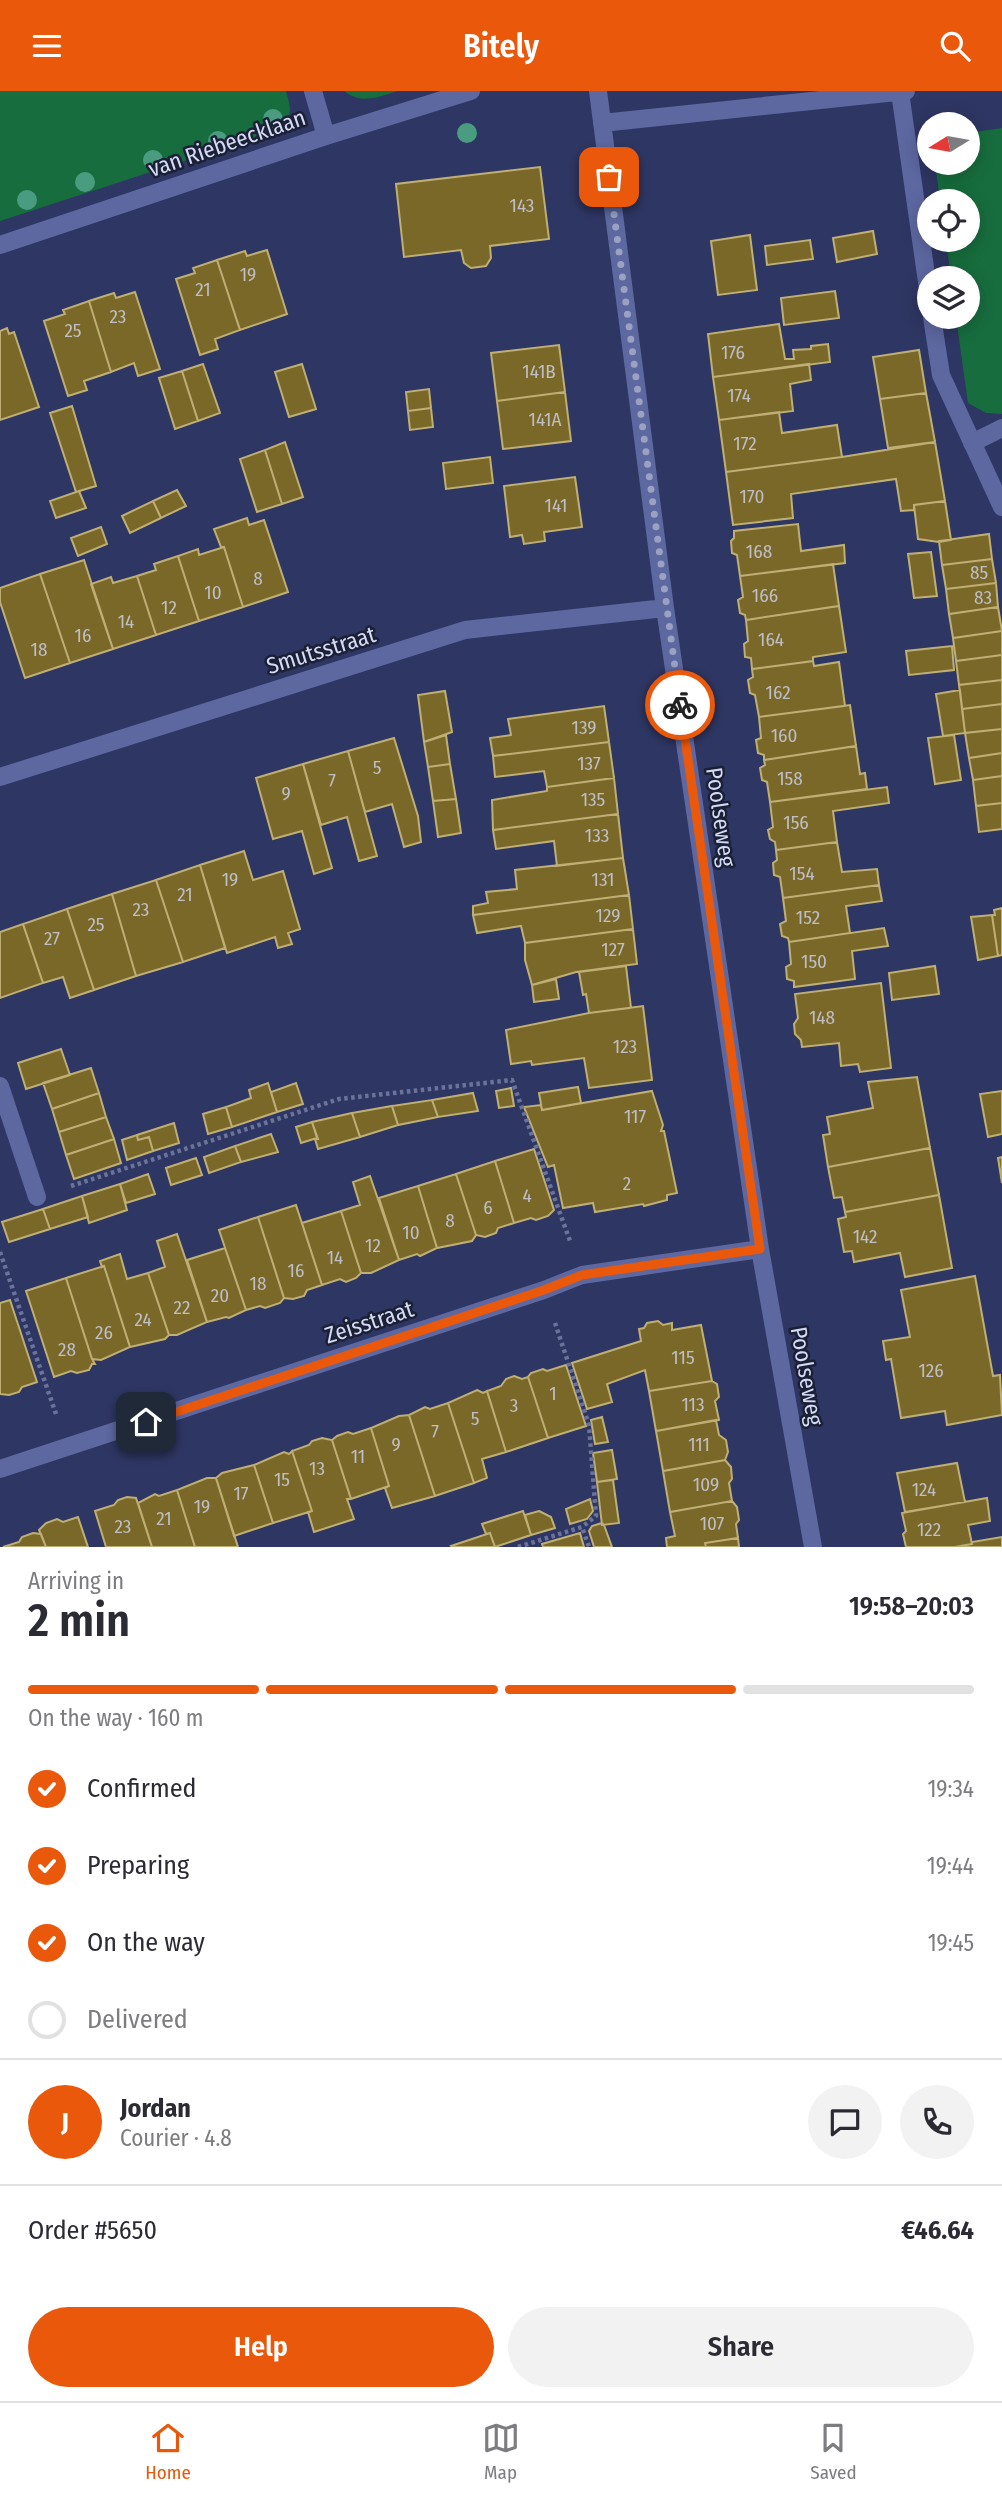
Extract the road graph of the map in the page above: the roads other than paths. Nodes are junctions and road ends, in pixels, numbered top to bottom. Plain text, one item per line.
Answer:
1 (313, 91) edge
2 (471, 91) edge
3 (598, 91) edge
4 (906, 91) edge
5 (900, 92) edge
6 (602, 123) junction
7 (326, 136) junction
8 (0, 245) edge
9 (925, 266) edge
10 (934, 329) edge
11 (1002, 428) edge
12 (972, 443) junction
13 (1002, 507) edge
14 (665, 608) junction
15 (0, 776) edge
16 (0, 1086) edge
17 (37, 1197) road end
18 (760, 1249) junction
19 (0, 1469) edge
20 (813, 1547) edge

1 - 7 street
2 - 7 street, van Riebeecklaan
3 - 6 street, Poolseweg
4 - 5 street
5 - 6 street
5 - 9 street
6 - 14 street, Poolseweg
7 - 8 street, van Riebeecklaan
10 - 12 street
11 - 12 street
12 - 13 street
14 - 15 street, Smutsstraat
14 - 18 street, Poolseweg
16 - 17 street
18 - 19 street, Zeisstraat
18 - 20 street, Poolseweg

